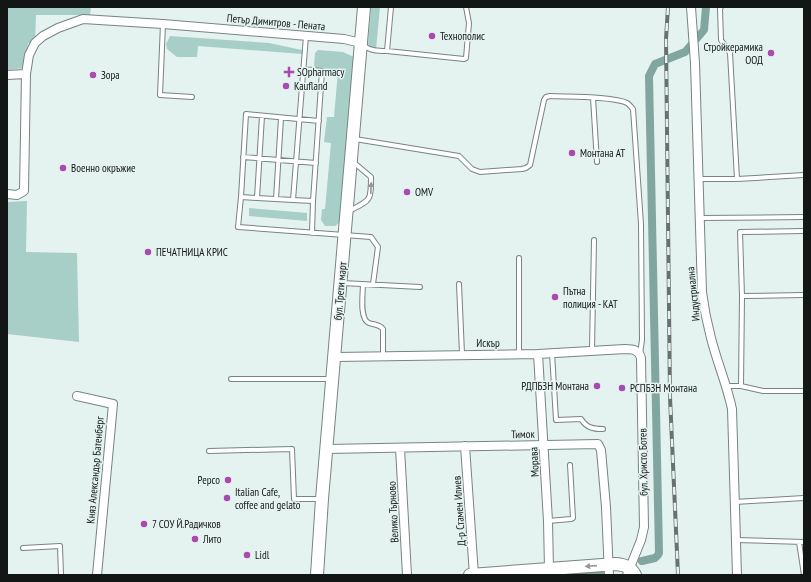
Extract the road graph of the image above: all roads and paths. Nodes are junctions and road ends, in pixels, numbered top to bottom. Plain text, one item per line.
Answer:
1 (364, 7) edge
2 (391, 7) edge
3 (466, 7) edge
4 (692, 7) edge
5 (721, 7) edge
6 (163, 24) junction
7 (306, 36) junction
8 (361, 42) junction
9 (387, 51) junction
10 (304, 69) junction
11 (26, 74) junction
12 (7, 75) edge
13 (192, 97) dead end
14 (593, 98) junction
15 (262, 116) junction
16 (282, 118) junction
17 (300, 119) junction
18 (319, 121) junction
19 (352, 138) junction
20 (244, 157) junction
21 (260, 158) junction
22 (279, 160) junction
23 (351, 160) junction
24 (296, 161) junction
25 (597, 162) dead end
26 (316, 163) junction
27 (804, 175) edge
28 (698, 179) junction
29 (737, 179) junction
30 (7, 194) edge
31 (241, 197) junction
32 (257, 198) junction
33 (276, 199) junction
34 (293, 200) junction
35 (313, 201) junction
36 (347, 212) junction
37 (804, 217) edge
38 (700, 218) junction
39 (804, 231) edge
40 (312, 233) junction
41 (345, 235) junction
42 (594, 240) dead end
43 (520, 258) dead end
44 (341, 282) junction
45 (363, 284) junction
46 (373, 284) junction
47 (459, 284) dead end
48 (420, 287) dead end
49 (804, 295) edge
50 (742, 296) junction
51 (592, 350) junction
52 (552, 353) junction
53 (462, 354) junction
54 (519, 354) junction
55 (538, 354) junction
56 (640, 354) junction
57 (383, 356) junction
58 (335, 357) junction
59 (333, 379) junction
60 (231, 380) dead end
61 (726, 386) junction
62 (741, 386) junction
63 (804, 391) edge
64 (77, 396) dead end
65 (603, 429) dead end
66 (544, 445) junction
67 (465, 446) junction
68 (400, 448) junction
69 (326, 449) junction
70 (209, 451) dead end
71 (570, 465) dead end
72 (804, 498) edge
73 (322, 499) junction
74 (735, 502) junction
75 (548, 521) junction
76 (736, 540) junction
77 (798, 542) junction
78 (804, 542) edge
79 (23, 548) dead end
80 (549, 569) junction
81 (609, 570) edge
82 (630, 573) edge
83 (61, 575) edge
84 (97, 575) edge
85 (317, 575) edge
86 (407, 575) edge
87 (470, 575) edge
88 (474, 575) edge
89 (737, 575) edge
90 (804, 575) edge

1 - 8 main road, бул. Трети март
2 - 9 lane
3 - 9 lane
4 - 28 street, Индустриална
5 - 29 lane
6 - 7 street, Петър Димитров - Пената
6 - 11 street, Петър Димитров - Пената
6 - 13 lane
7 - 8 street, Петър Димитров - Пената
7 - 10 lane
8 - 9 lane
8 - 19 main road, бул. Трети март
10 - 17 lane
10 - 18 lane
11 - 12 street
11 - 30 street
14 - 19 lane
14 - 25 lane
14 - 56 lane
15 - 16 lane
15 - 20 lane
15 - 21 lane
16 - 17 lane
16 - 22 lane
17 - 18 lane
17 - 24 lane
18 - 26 lane
19 - 23 main road, бул. Трети март
20 - 21 lane
20 - 31 lane
21 - 22 lane
21 - 32 lane
22 - 24 lane
22 - 33 lane
23 - 36 main road, бул. Трети март
36 -> 23 lane
24 - 26 lane
24 - 34 lane
26 - 35 lane
27 - 29 lane
28 - 29 lane
28 - 38 street, Индустриална
31 - 32 lane
31 - 40 lane
32 - 33 lane
33 - 34 lane
34 - 35 lane
35 - 40 lane
36 - 41 main road, бул. Трети март
37 - 38 lane
38 - 61 street, Индустриална
39 - 50 lane
40 - 41 lane
41 - 44 main road, бул. Трети март
41 - 46 lane
42 - 51 lane
43 - 54 lane
44 - 45 lane
44 - 58 main road, бул. Трети март
45 - 46 lane
45 - 57 lane
46 - 48 lane
47 - 53 lane
49 - 50 lane
50 - 62 lane
51 - 52 street, Искър
51 - 56 street, Искър
52 - 55 street, Искър
52 - 65 lane
53 - 54 street, Искър
53 - 57 street, Искър
54 - 55 street, Искър
55 - 66 street, Морава
56 - 82 street, бул. Христо Ботев
57 - 58 street, Искър
58 - 59 main road, бул. Трети март
59 - 60 lane
59 - 69 main road, бул. Трети март
61 - 62 lane
61 - 74 street, Индустриална
62 - 63 lane
64 - 84 street, Княз Александър Батенберг
66 - 67 street, Тимок
66 - 75 street, Морава
66 - 81 street, Тимок
67 - 68 street, Тимок
67 - 88 street, Д-р Стамен Илиев
68 - 69 street, Тимок
68 - 86 street, Велико Търново
69 - 73 main road, бул. Трети март
70 - 73 lane
71 - 75 lane
72 - 74 lane
73 - 85 main road, бул. Трети март
74 - 76 street, Индустриална
75 - 80 street, Морава
76 - 77 lane
76 - 89 street, Индустриална
77 - 78 lane
77 - 90 lane
79 - 83 lane
81 -> 80 main road
80 - 88 main road
81 - 82 main road
87 - 88 main road

